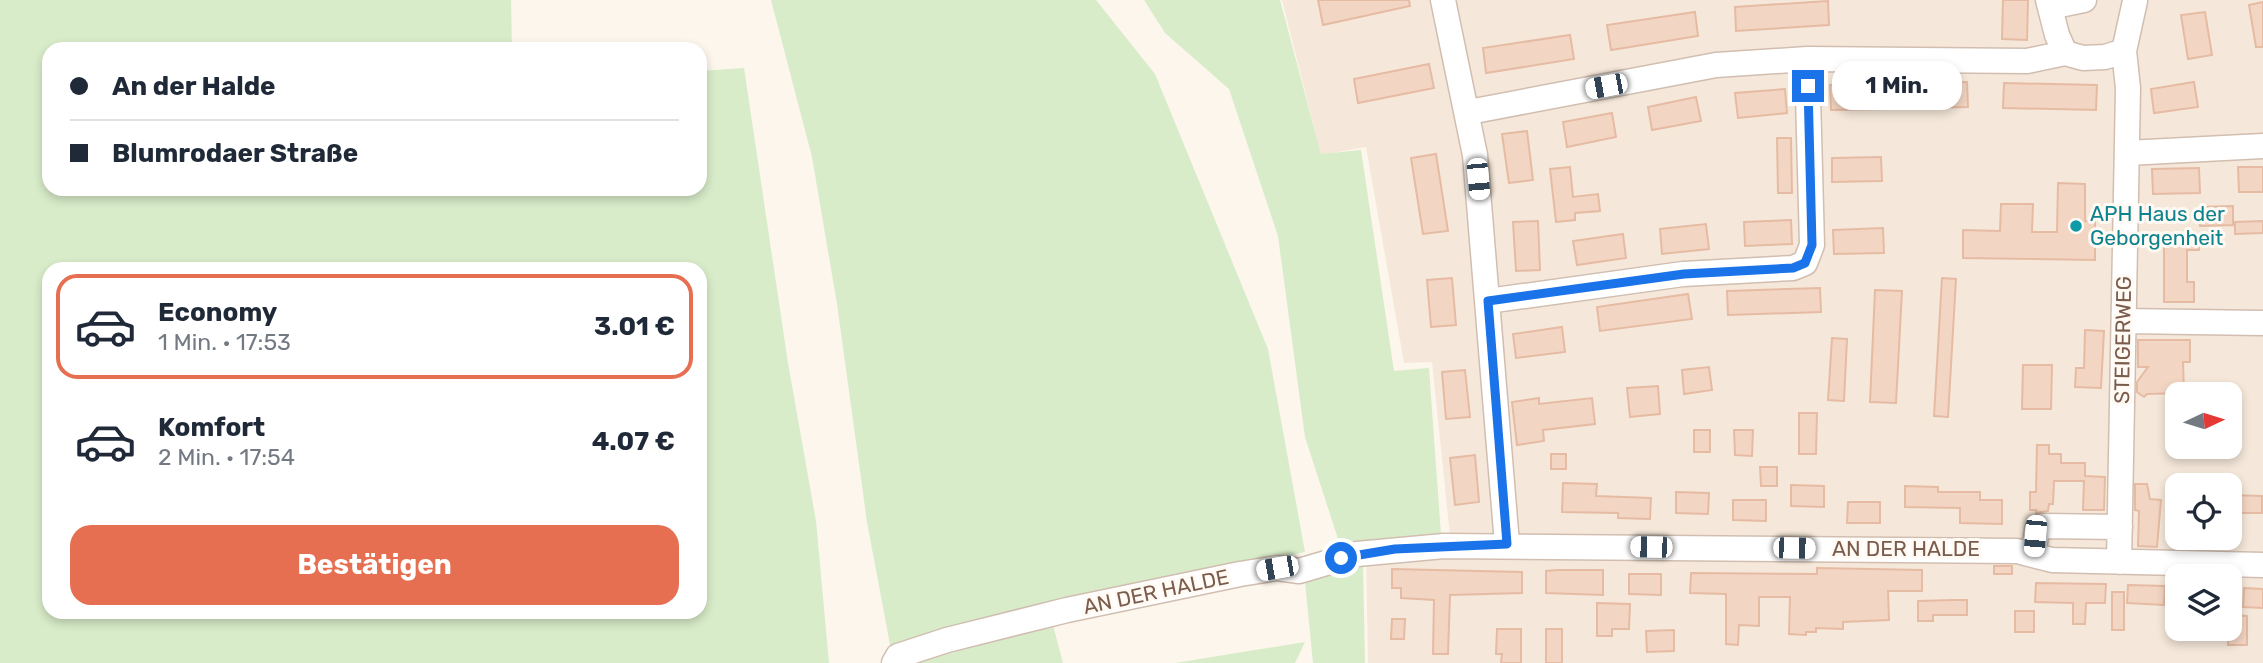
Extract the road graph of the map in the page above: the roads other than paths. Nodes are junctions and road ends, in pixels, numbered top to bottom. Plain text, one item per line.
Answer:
1 (1443, 0) edge
2 (2084, 0) edge
3 (2133, 0) edge
4 (2049, 4) edge
5 (2124, 51) junction
6 (2065, 53) junction
7 (1807, 59) junction
8 (1469, 112) junction
9 (2263, 146) edge
10 (2127, 153) junction
11 (1488, 301) junction
12 (2123, 321) junction
13 (2263, 323) edge
14 (2120, 527) junction
15 (1507, 544) junction
16 (2034, 555) junction
17 (2119, 562) junction
18 (2263, 565) edge
19 (894, 663) edge

1 - 8 street
2 - 4 street
3 - 5 street, STEIGERWEG
4 - 6 street
5 - 6 street
5 - 10 street, STEIGERWEG
6 - 7 street
7 - 8 street
7 - 11 street
8 - 11 street
9 - 10 street
10 - 12 street, STEIGERWEG
11 - 15 street
12 - 13 street
12 - 14 street, STEIGERWEG
14 - 16 street
14 - 17 street, STEIGERWEG
15 - 16 street, AN DER HALDE
15 - 19 street, AN DER HALDE
16 - 17 street, AN DER HALDE
17 - 18 street, AN DER HALDE

